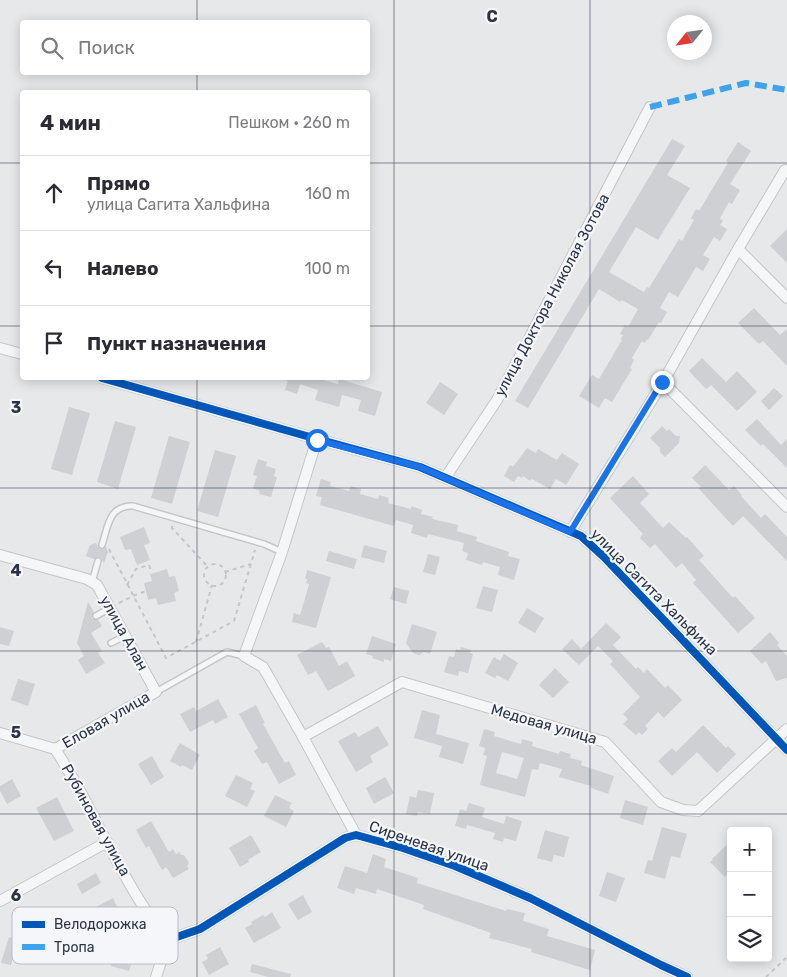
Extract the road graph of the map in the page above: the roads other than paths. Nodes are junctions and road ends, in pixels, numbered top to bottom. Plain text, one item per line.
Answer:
1 (650, 107) dead end
2 (785, 170) dead end
3 (738, 249) junction
4 (787, 298) edge
5 (0, 348) edge
6 (20, 353) edge
7 (109, 380) edge
8 (662, 382) junction
9 (317, 440) junction
10 (445, 478) junction
11 (787, 507) edge
12 (570, 532) junction
13 (102, 545) dead end
14 (282, 552) junction
15 (0, 555) edge
16 (98, 561) dead end
17 (92, 582) junction
18 (110, 608) junction
19 (96, 616) dead end
20 (125, 636) junction
21 (111, 643) dead end
22 (244, 656) junction
23 (156, 692) junction
24 (787, 729) edge
25 (0, 733) edge
26 (303, 737) junction
27 (777, 739) junction
28 (55, 749) junction
29 (787, 750) edge
30 (356, 835) junction
31 (107, 842) junction
32 (0, 901) edge
33 (143, 907) edge
34 (178, 937) edge
35 (160, 964) edge
36 (156, 977) edge
37 (687, 977) edge

1 - 10 street, улица Доктора Николая Зотова
2 - 3 street
3 - 4 street
3 - 8 street
5 - 6 street
7 - 9 street, улица Сагита Хальфина
8 - 11 street
8 - 12 street
9 - 10 street, улица Сагита Хальфина
9 - 14 street
10 - 12 street, улица Сагита Хальфина
12 - 27 street, улица Сагита Хальфина
13 - 14 lane
14 - 22 street
15 - 17 street, улица Алан
16 - 17 lane
17 - 18 street, улица Алан
18 - 19 lane
18 - 20 street, улица Алан
20 - 21 lane
20 - 23 street, улица Алан
22 - 23 lane
22 - 26 street
23 - 28 street, Еловая улица
24 - 27 street
25 - 28 street, Рубиновая улица
26 - 27 street, Медовая улица
26 - 30 street
27 - 29 street, улица Сагита Хальфина
28 - 31 street, Рубиновая улица
30 - 34 street, Сиреневая улица
30 - 37 street, Сиреневая улица
31 - 32 street
31 - 33 street, Рубиновая улица
35 - 36 street

